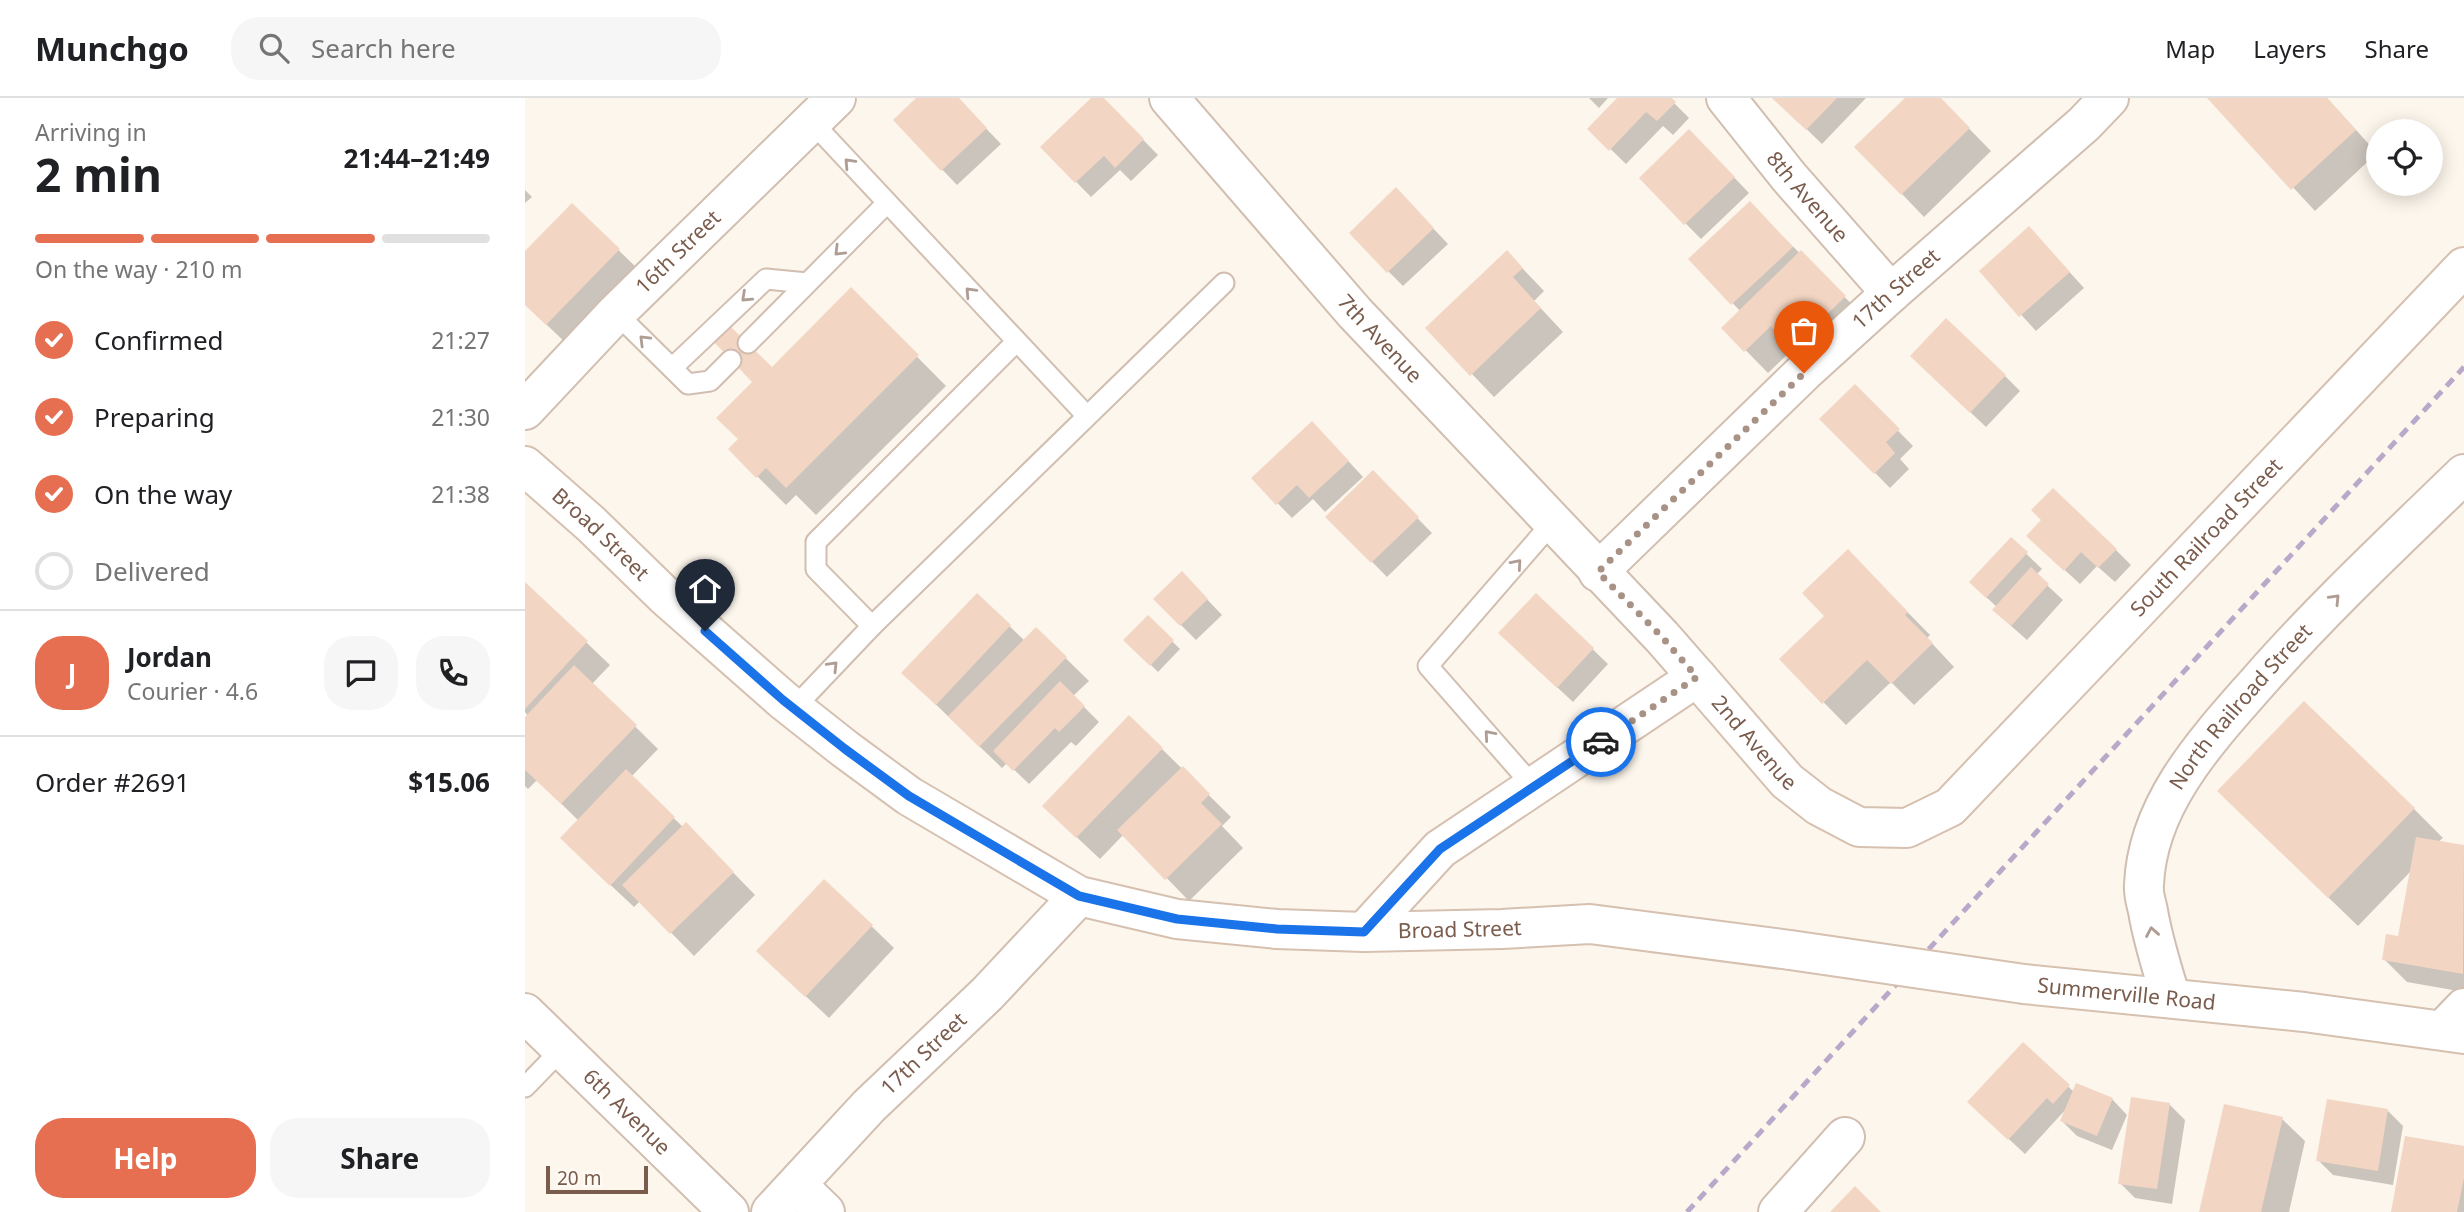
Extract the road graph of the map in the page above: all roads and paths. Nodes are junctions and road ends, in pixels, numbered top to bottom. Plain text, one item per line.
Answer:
1 (1169, 98) edge
2 (1726, 98) edge
3 (2109, 98) edge
4 (824, 110) edge
5 (887, 203) junction
6 (2464, 267) edge
7 (807, 283) junction
8 (1224, 283) dead end
9 (1891, 293) junction
10 (616, 313) junction
11 (1016, 342) junction
12 (748, 343) dead end
13 (731, 360) dead end
14 (671, 368) junction
15 (525, 410) edge
16 (1086, 415) junction
17 (525, 466) edge
18 (2464, 474) edge
19 (1552, 523) junction
20 (1598, 572) junction
21 (872, 626) junction
22 (1697, 677) junction
23 (795, 707) junction
24 (1534, 786) junction
25 (1950, 807) joint
26 (1079, 896) junction
27 (1364, 932) junction
28 (1790, 950) joint
29 (2171, 998) junction
30 (525, 1013) edge
31 (2457, 1024) edge
32 (562, 1049) junction
33 (525, 1087) edge
34 (1845, 1137) dead end
35 (797, 1185) junction
36 (729, 1212) edge
37 (771, 1212) edge
38 (825, 1212) edge
39 (1778, 1212) edge

1 - 19 street, 7th Avenue
2 - 9 street, 8th Avenue
3 - 9 street, 17th Street
5 -> 4 lane
4 - 10 street, 16th Street
5 -> 7 lane
11 -> 5 lane
6 - 25 street, South Railroad Street
7 - 12 lane
7 -> 14 lane
8 - 16 lane
9 - 20 street, 17th Street
14 -> 10 lane
10 - 15 street, 16th Street
11 - 16 lane
11 - 21 lane
13 - 14 lane
16 - 21 lane
17 - 23 street, Broad Street
29 -> 18 street, North Railroad Street
19 - 20 street, 7th Avenue
24 -> 19 lane
20 - 22 street, 2nd Avenue
23 -> 21 lane
22 - 24 street
22 - 25 street, 2nd Avenue
23 - 26 street, Broad Street
24 - 27 street
26 - 27 street, Broad Street
26 - 35 street, 17th Street
27 - 28 street, Broad Street
28 - 29 street, Summerville Road, bridge
29 - 31 street, Summerville Road
30 - 32 street, 6th Avenue
32 - 33 lane
32 - 36 street, 6th Avenue
34 - 39 street
35 - 37 street, 17th Street
35 - 38 street

